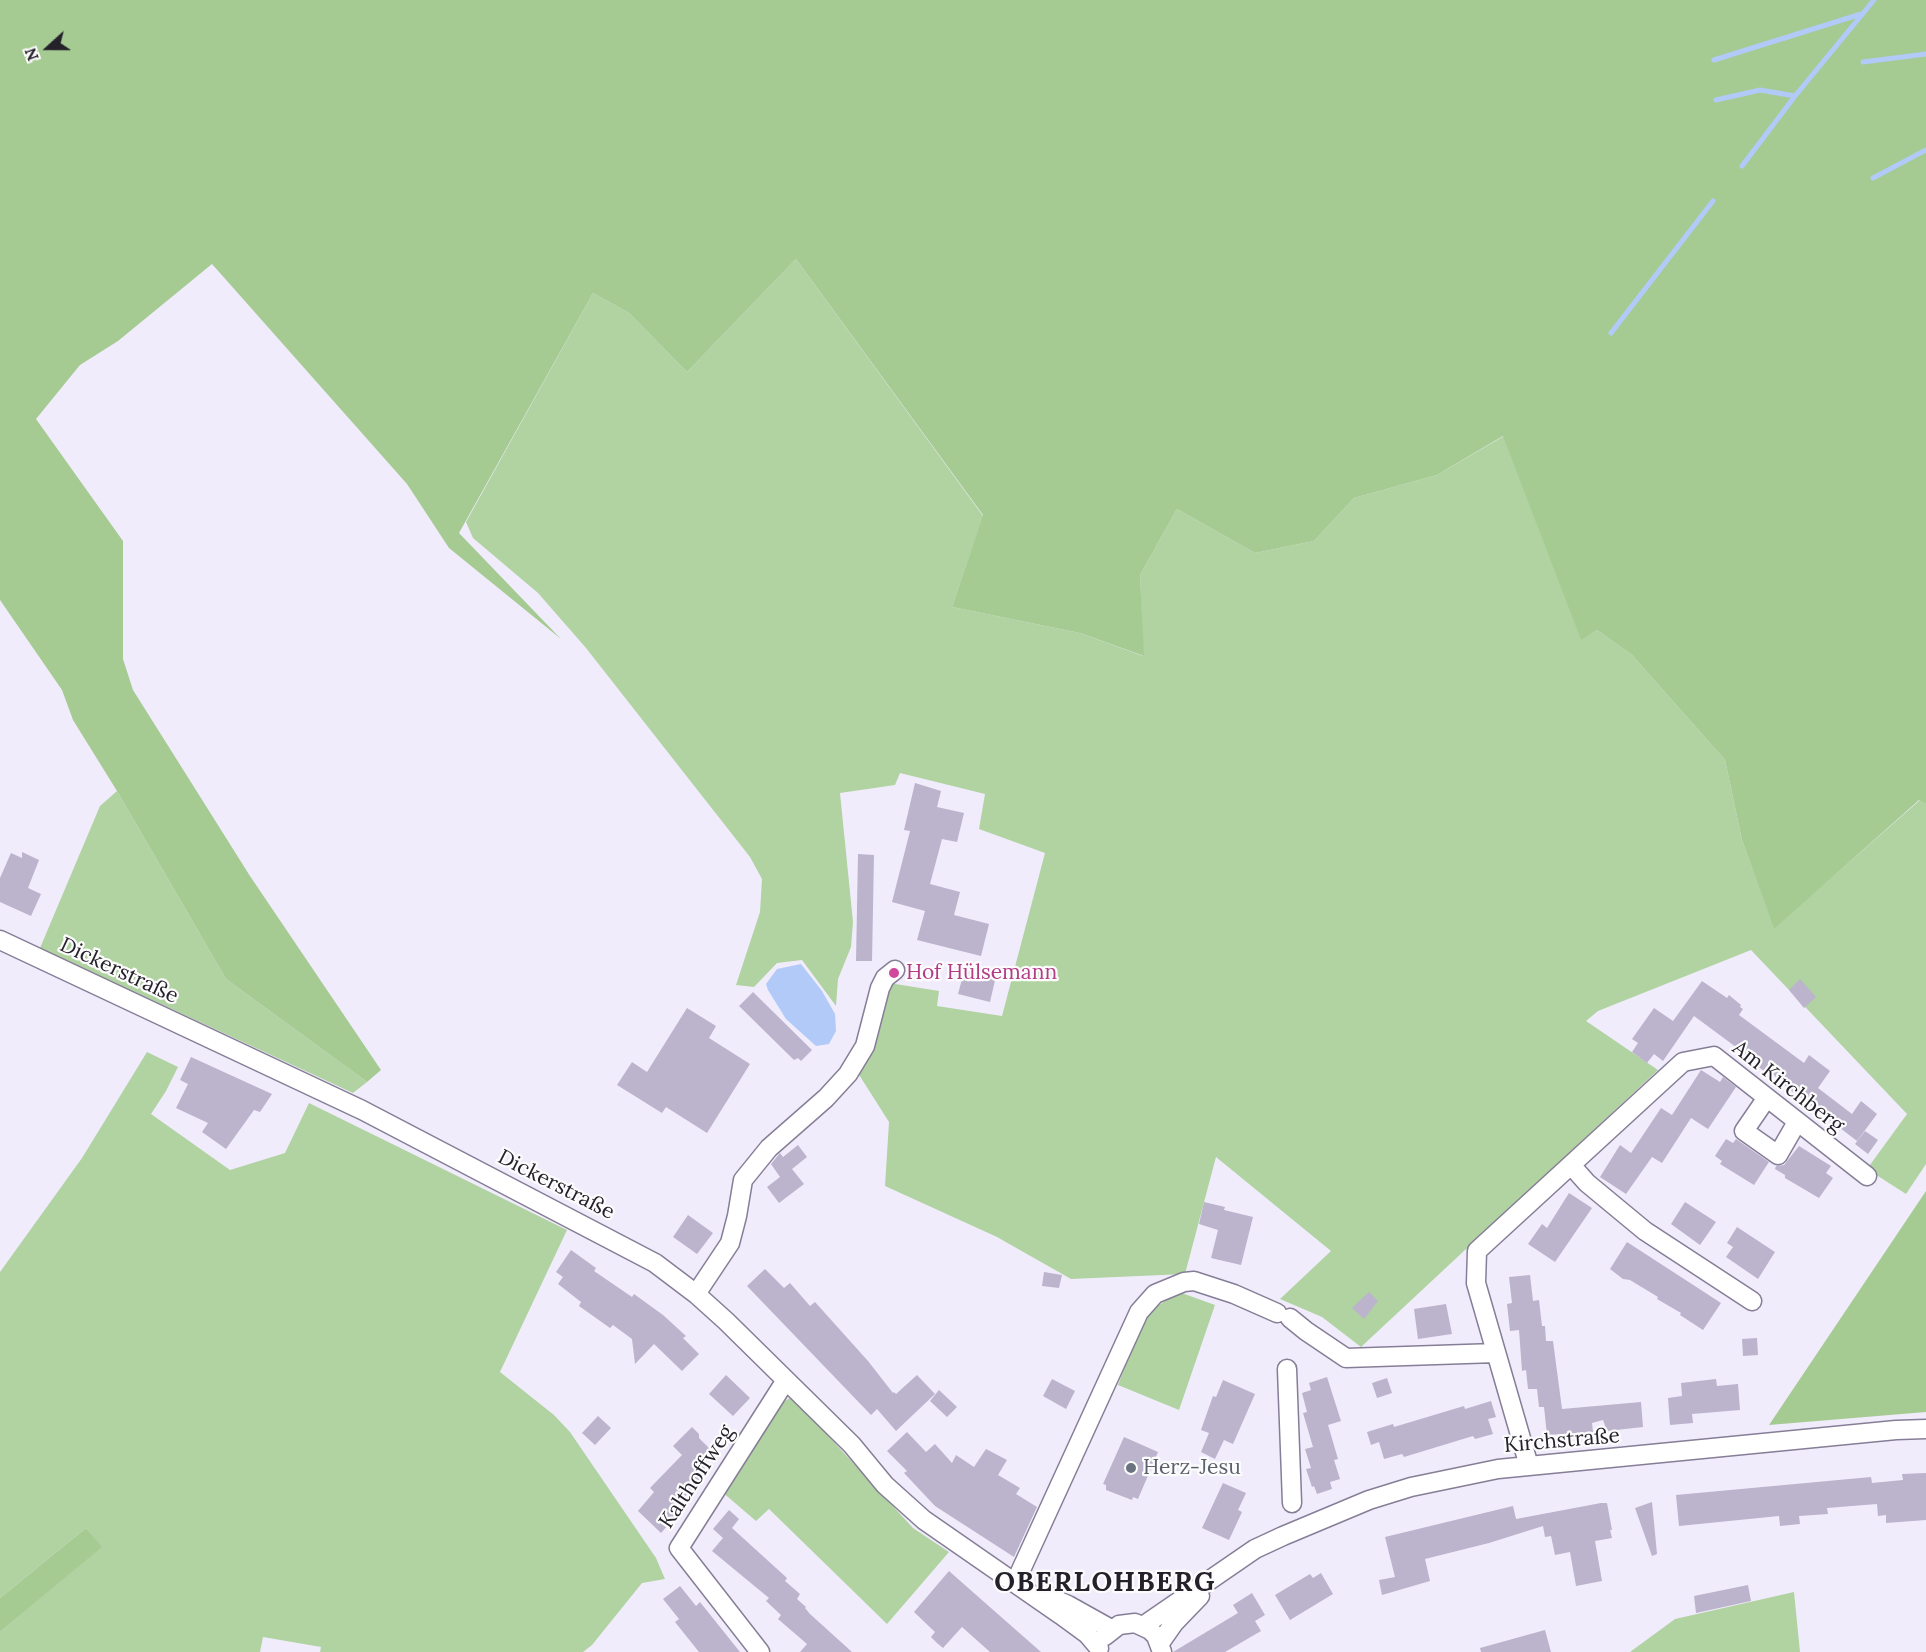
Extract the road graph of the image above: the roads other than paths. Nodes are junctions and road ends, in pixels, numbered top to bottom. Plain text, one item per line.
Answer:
1 (0, 940) edge
2 (895, 970) dead end
3 (1766, 1099) junction
4 (1797, 1122) junction
5 (1571, 1165) junction
6 (1867, 1176) dead end
7 (696, 1294) junction
8 (1752, 1301) dead end
9 (1496, 1353) junction
10 (1287, 1369) dead end
11 (786, 1380) junction
12 (1926, 1429) edge
13 (1528, 1466) junction
14 (1292, 1503) dead end
15 (1222, 1573) junction
16 (1015, 1583) junction
17 (1143, 1626) junction
18 (1111, 1629) junction
19 (1161, 1648) edge
20 (1099, 1650) edge
21 (760, 1652) edge

1 - 7 street, Dickerstraße
2 - 7 street
3 - 4 street, Am Kirchberg
3 - 4 street
3 - 5 street, Am Kirchberg
4 - 6 street, Am Kirchberg
5 - 8 street
5 - 9 street, Am Kirchberg
7 - 11 street, Dickerstraße
9 - 13 street, Am Kirchberg
9 - 16 street
10 - 14 street
11 - 16 street, Dickerstraße
11 - 21 street, Kalthoffweg
12 - 13 street, Kirchstraße
13 - 15 street, Kirchstraße
15 - 17 street, Kirchstraße
15 - 19 street, Kirchstraße
16 - 18 street, Dickerstraße
16 - 20 street, Dickerstraße
17 - 18 street
17 - 19 street
18 - 20 street

